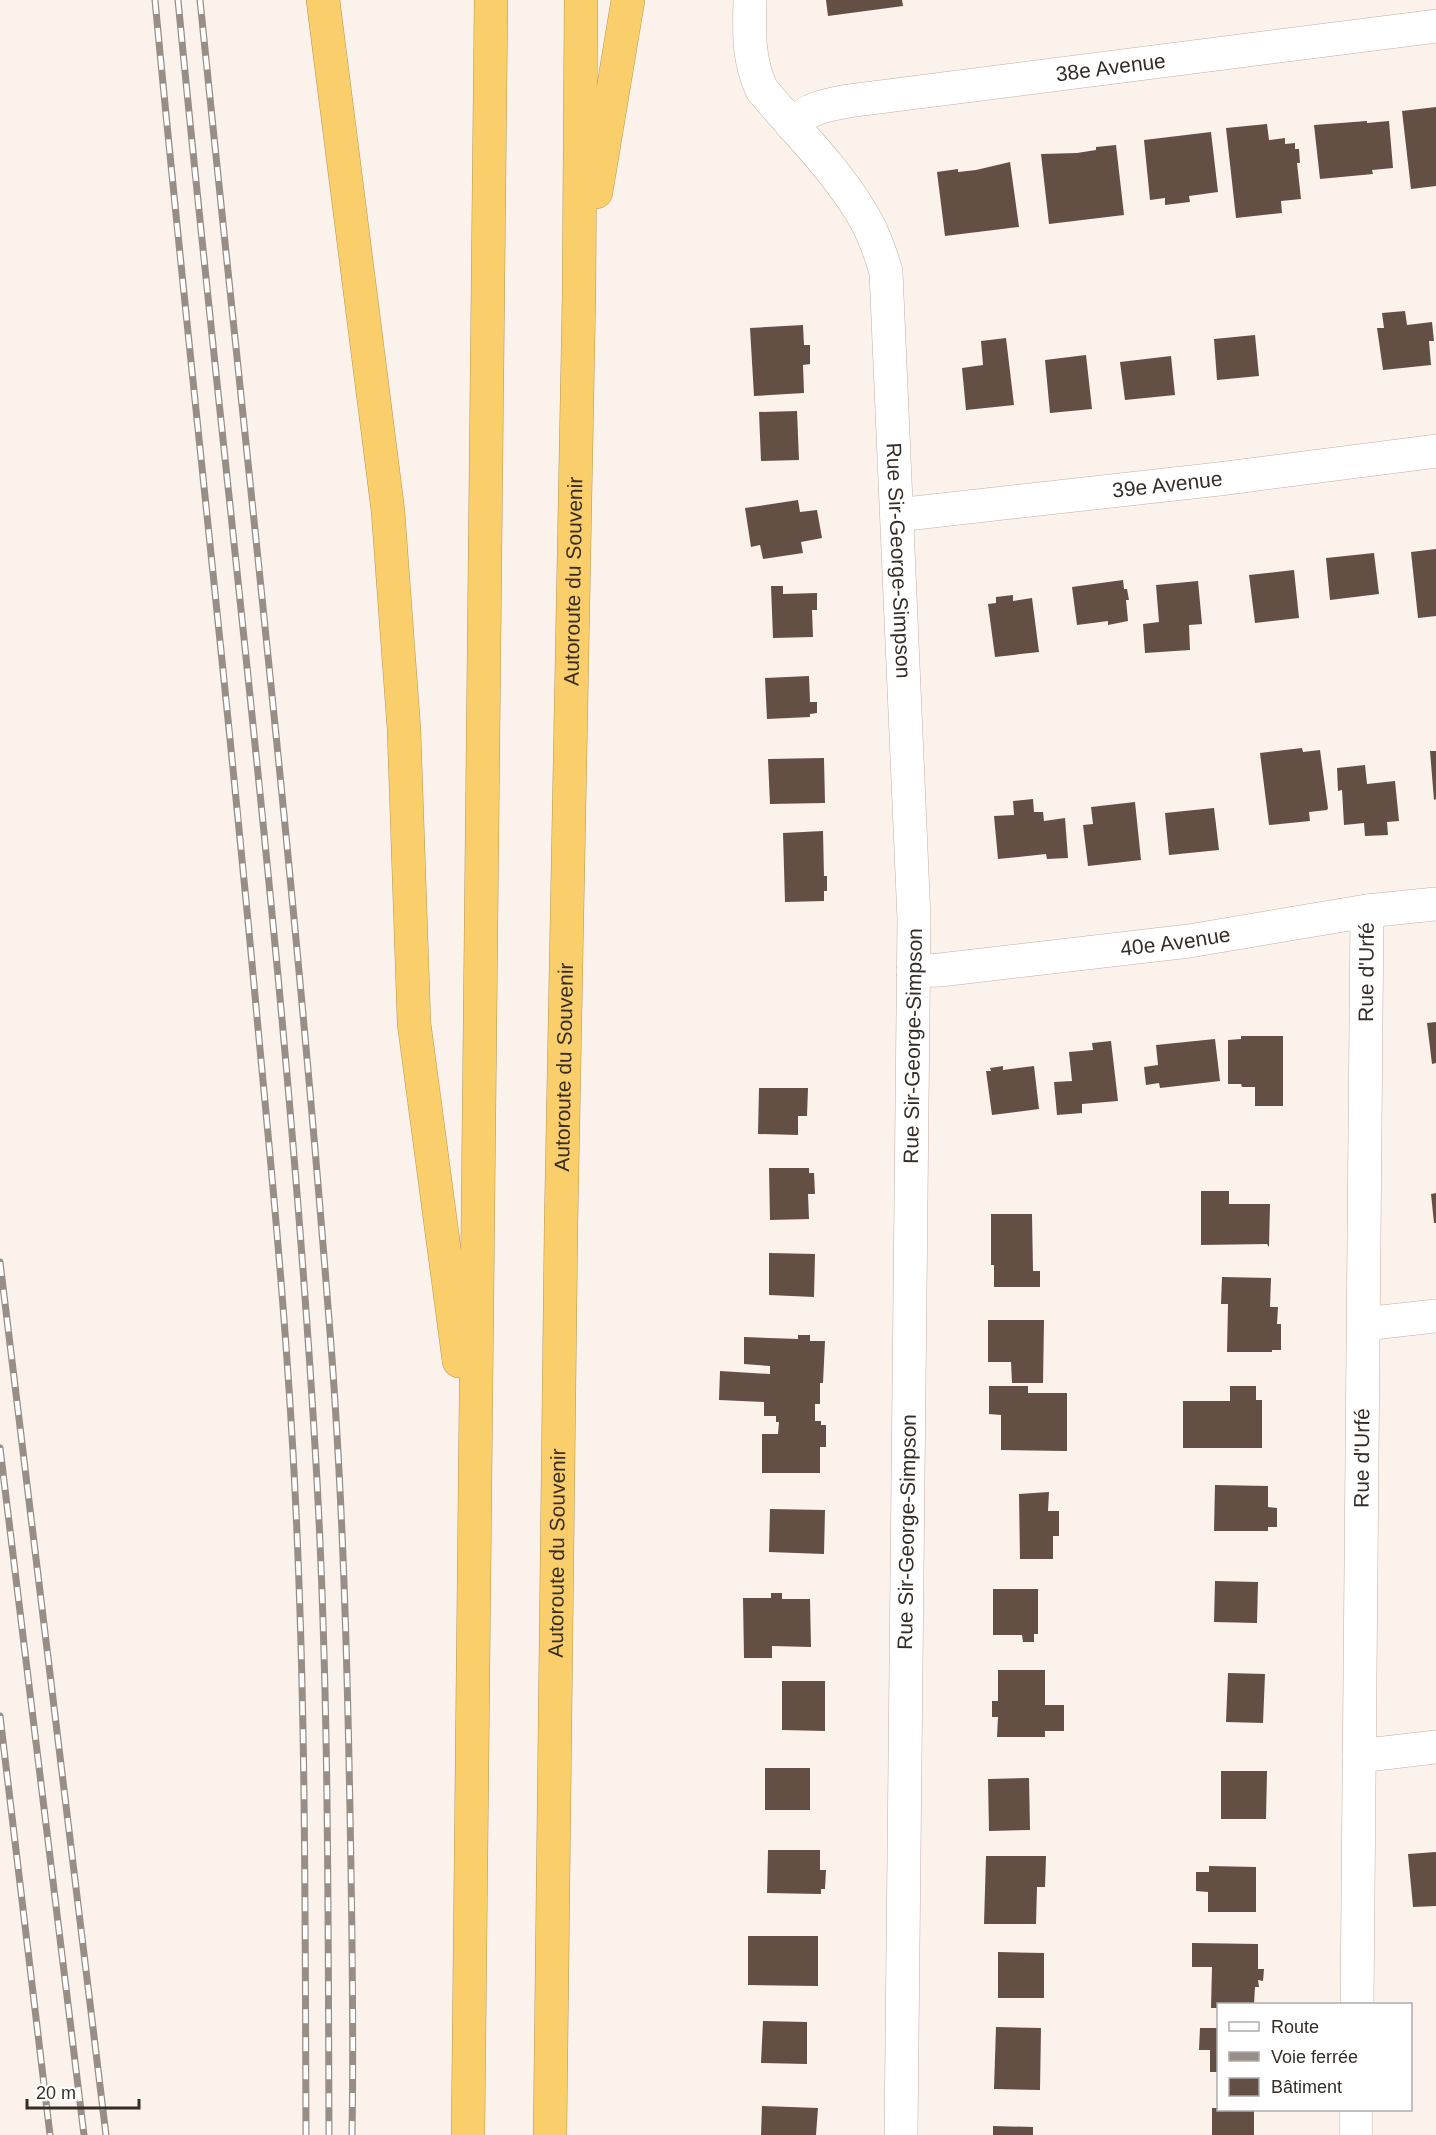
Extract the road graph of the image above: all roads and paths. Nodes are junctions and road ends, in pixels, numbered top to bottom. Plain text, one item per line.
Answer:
1 (322, 0) edge
2 (469, 0) edge
3 (491, 0) edge
4 (581, 0) edge
5 (628, 0) edge
6 (750, 0) edge
7 (1436, 26) edge
8 (792, 125) junction
9 (489, 259) junction
10 (579, 294) junction
11 (1436, 451) edge
12 (897, 515) junction
13 (1436, 904) edge
14 (1367, 911) junction
15 (913, 971) junction
16 (1436, 1316) edge
17 (1364, 1324) junction
18 (474, 1478) junction
19 (1436, 1747) edge
20 (1359, 1756) junction
21 (1357, 2003) edge
22 (1356, 2111) edge
23 (468, 2135) edge
24 (550, 2135) edge
25 (901, 2135) edge
26 (1356, 2135) edge

1 - 18 highway
2 - 9 highway
3 - 9 highway
4 - 10 highway, Autoroute du Souvenir
5 - 10 highway
6 - 8 street, Rue Sir-George-Simpson
7 - 8 street, 38e Avenue
8 - 12 street, Rue Sir-George-Simpson
9 - 18 highway
10 - 24 highway, Autoroute du Souvenir
11 - 12 street, 39e Avenue
12 - 15 street, Rue Sir-George-Simpson
13 - 14 street, 40e Avenue
14 - 15 street, 40e Avenue
14 - 17 street, Rue d'Urfé
15 - 25 street, Rue Sir-George-Simpson
16 - 17 street
17 - 20 street, Rue d'Urfé
18 - 23 highway
19 - 20 street
20 - 21 street, Rue d'Urfé
22 - 26 street

